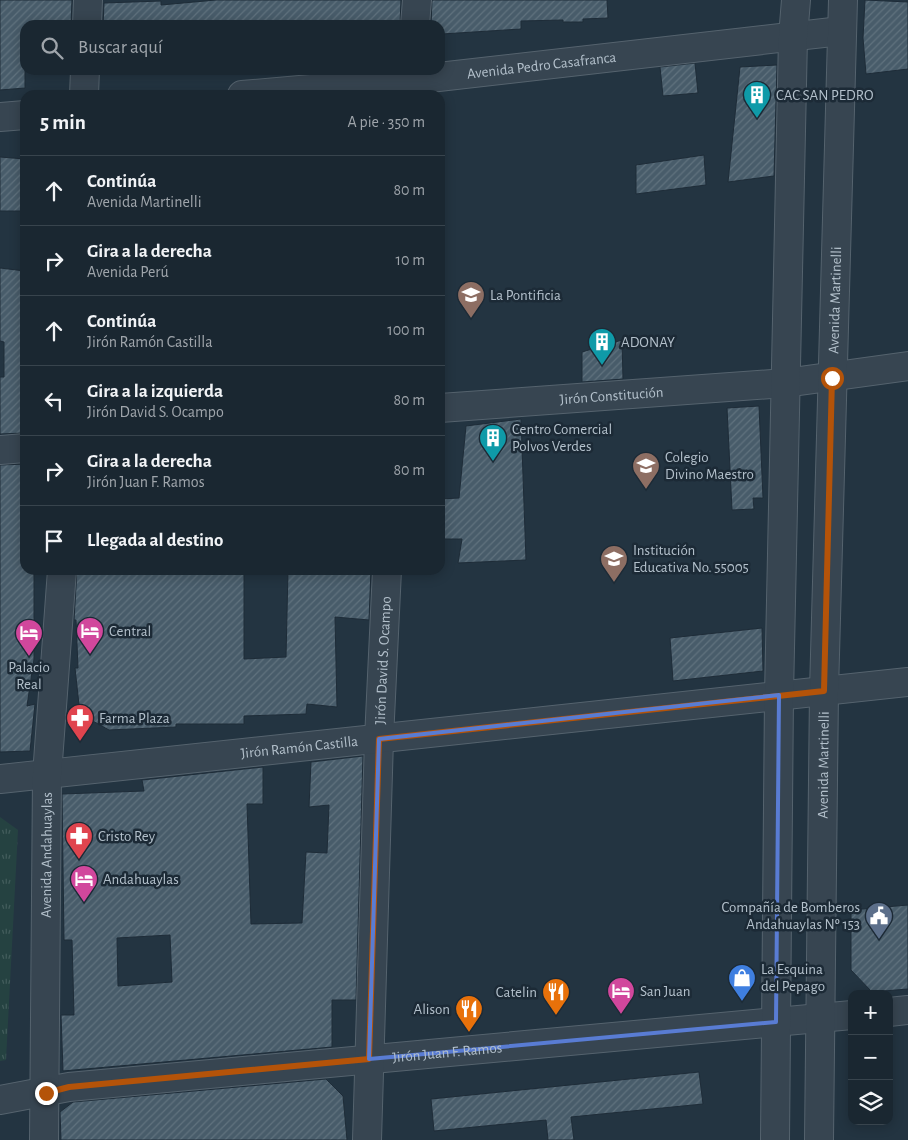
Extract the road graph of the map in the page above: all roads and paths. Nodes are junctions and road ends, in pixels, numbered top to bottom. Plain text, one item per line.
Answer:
1 (88, 0) edge
2 (417, 0) edge
3 (796, 0) edge
4 (843, 0) edge
5 (87, 20) edge
6 (415, 20) edge
7 (841, 31) junction
8 (792, 37) junction
9 (85, 75) edge
10 (412, 82) edge
11 (84, 90) edge
12 (307, 90) edge
13 (20, 115) edge
14 (0, 117) edge
15 (908, 366) edge
16 (832, 378) junction
17 (785, 383) junction
18 (445, 408) edge
19 (20, 448) edge
20 (0, 450) edge
21 (62, 575) edge
22 (388, 575) edge
23 (908, 682) edge
24 (824, 691) junction
25 (779, 695) junction
26 (379, 739) junction
27 (47, 775) junction
28 (0, 779) edge
29 (908, 1010) edge
30 (893, 1012) edge
31 (848, 1015) edge
32 (820, 1017) junction
33 (776, 1022) junction
34 (369, 1059) junction
35 (46, 1093) junction
36 (0, 1100) edge
37 (44, 1140) edge
38 (367, 1140) edge
39 (775, 1140) edge
40 (819, 1140) edge

1 - 5 street
2 - 6 street
3 - 8 street
4 - 7 street, Avenida Martinelli
7 - 8 street, Avenida Pedro Casafranca
7 - 16 street, Avenida Martinelli
8 - 10 street, Avenida Pedro Casafranca
8 - 17 street
9 - 11 street
10 - 12 street, Avenida Pedro Casafranca
13 - 14 street
15 - 16 street, Jirón Constitución
16 - 17 street, Jirón Constitución
16 - 24 street, Avenida Martinelli
17 - 18 street, Jirón Constitución
17 - 25 street
19 - 20 street
21 - 27 street, Avenida Andahuaylas
22 - 26 street, Jirón David S. Ocampo
23 - 24 street, Jirón Ramón Castilla
24 - 25 street, Jirón Ramón Castilla
24 - 32 street, Avenida Martinelli
25 - 26 street, Jirón Ramón Castilla
25 - 33 street
26 - 27 street, Jirón Ramón Castilla
26 - 34 street, Jirón David S. Ocampo
27 - 28 street, Jirón Ramón Castilla
27 - 35 street, Avenida Andahuaylas
29 - 30 street
31 - 32 street, Jirón Juan F. Ramos
32 - 33 street, Jirón Juan F. Ramos
32 - 40 street, Avenida Martinelli
33 - 34 street, Jirón Juan F. Ramos
33 - 39 street
34 - 35 street, Jirón Juan F. Ramos
34 - 38 street, Jirón David S. Ocampo
35 - 36 street, Jirón Juan F. Ramos
35 - 37 street, Avenida Andahuaylas

